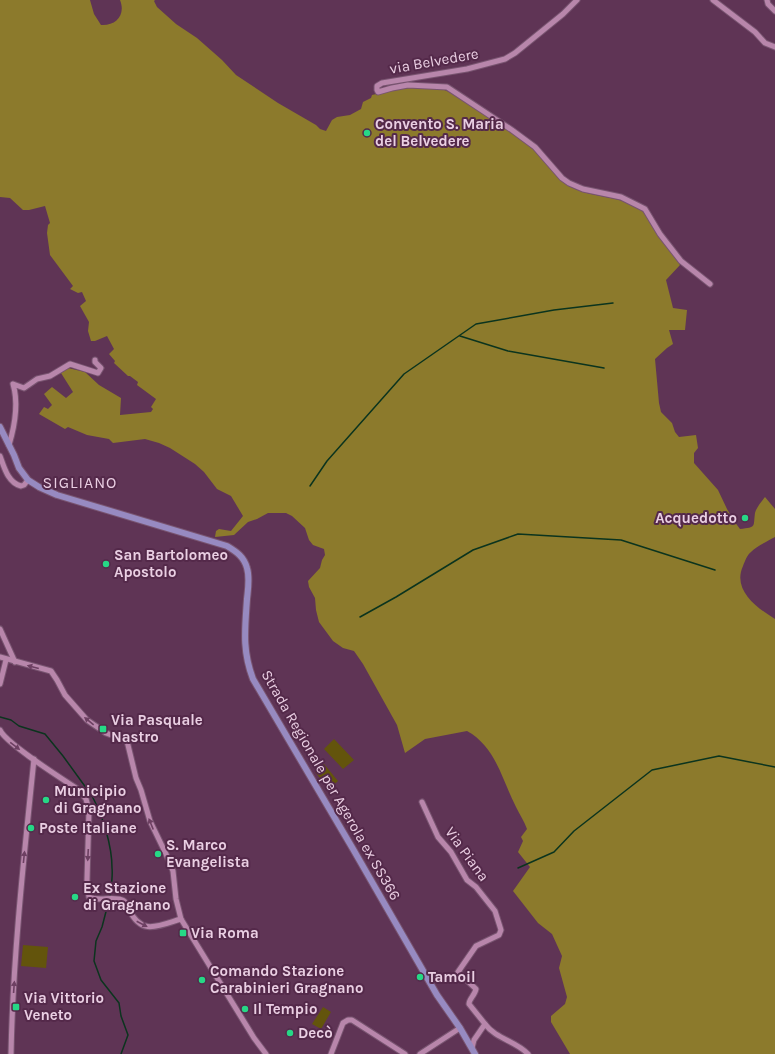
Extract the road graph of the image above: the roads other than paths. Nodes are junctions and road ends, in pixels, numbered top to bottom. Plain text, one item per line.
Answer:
1 (578, 0) edge
2 (713, 0) edge
3 (767, 0) edge
4 (775, 11) edge
5 (775, 47) edge
6 (710, 284) dead end
7 (95, 360) dead end
8 (0, 427) edge
9 (9, 445) junction
10 (0, 456) edge
11 (28, 480) junction
12 (0, 629) edge
13 (0, 657) edge
14 (6, 660) junction
15 (15, 662) junction
16 (0, 684) edge
17 (0, 730) edge
18 (34, 759) junction
19 (422, 802) dead end
20 (181, 919) junction
21 (484, 1024) junction
22 (460, 1028) junction
23 (473, 1051) edge
24 (11, 1054) edge
25 (266, 1054) edge
26 (331, 1054) edge
27 (405, 1054) edge
28 (420, 1054) edge
29 (528, 1054) edge

1 - 6 street, via Belvedere
2 - 5 street
3 - 4 street
7 - 9 street
8 - 9 main road, Strada Regionale per Agerola ex SS366
9 - 11 main road, Strada Regionale per Agerola ex SS366
10 - 11 street
11 - 22 main road, Strada Regionale per Agerola ex SS366
12 - 15 street
13 - 14 street
14 - 15 street
14 - 16 street
20 -> 15 street
17 -> 18 street
18 -> 20 street
24 -> 18 street
19 - 21 street, Via Piana
20 - 25 street
21 - 23 street
21 - 29 street
22 - 23 main road, Strada Regionale per Agerola ex SS366
22 - 28 street
26 - 27 street

